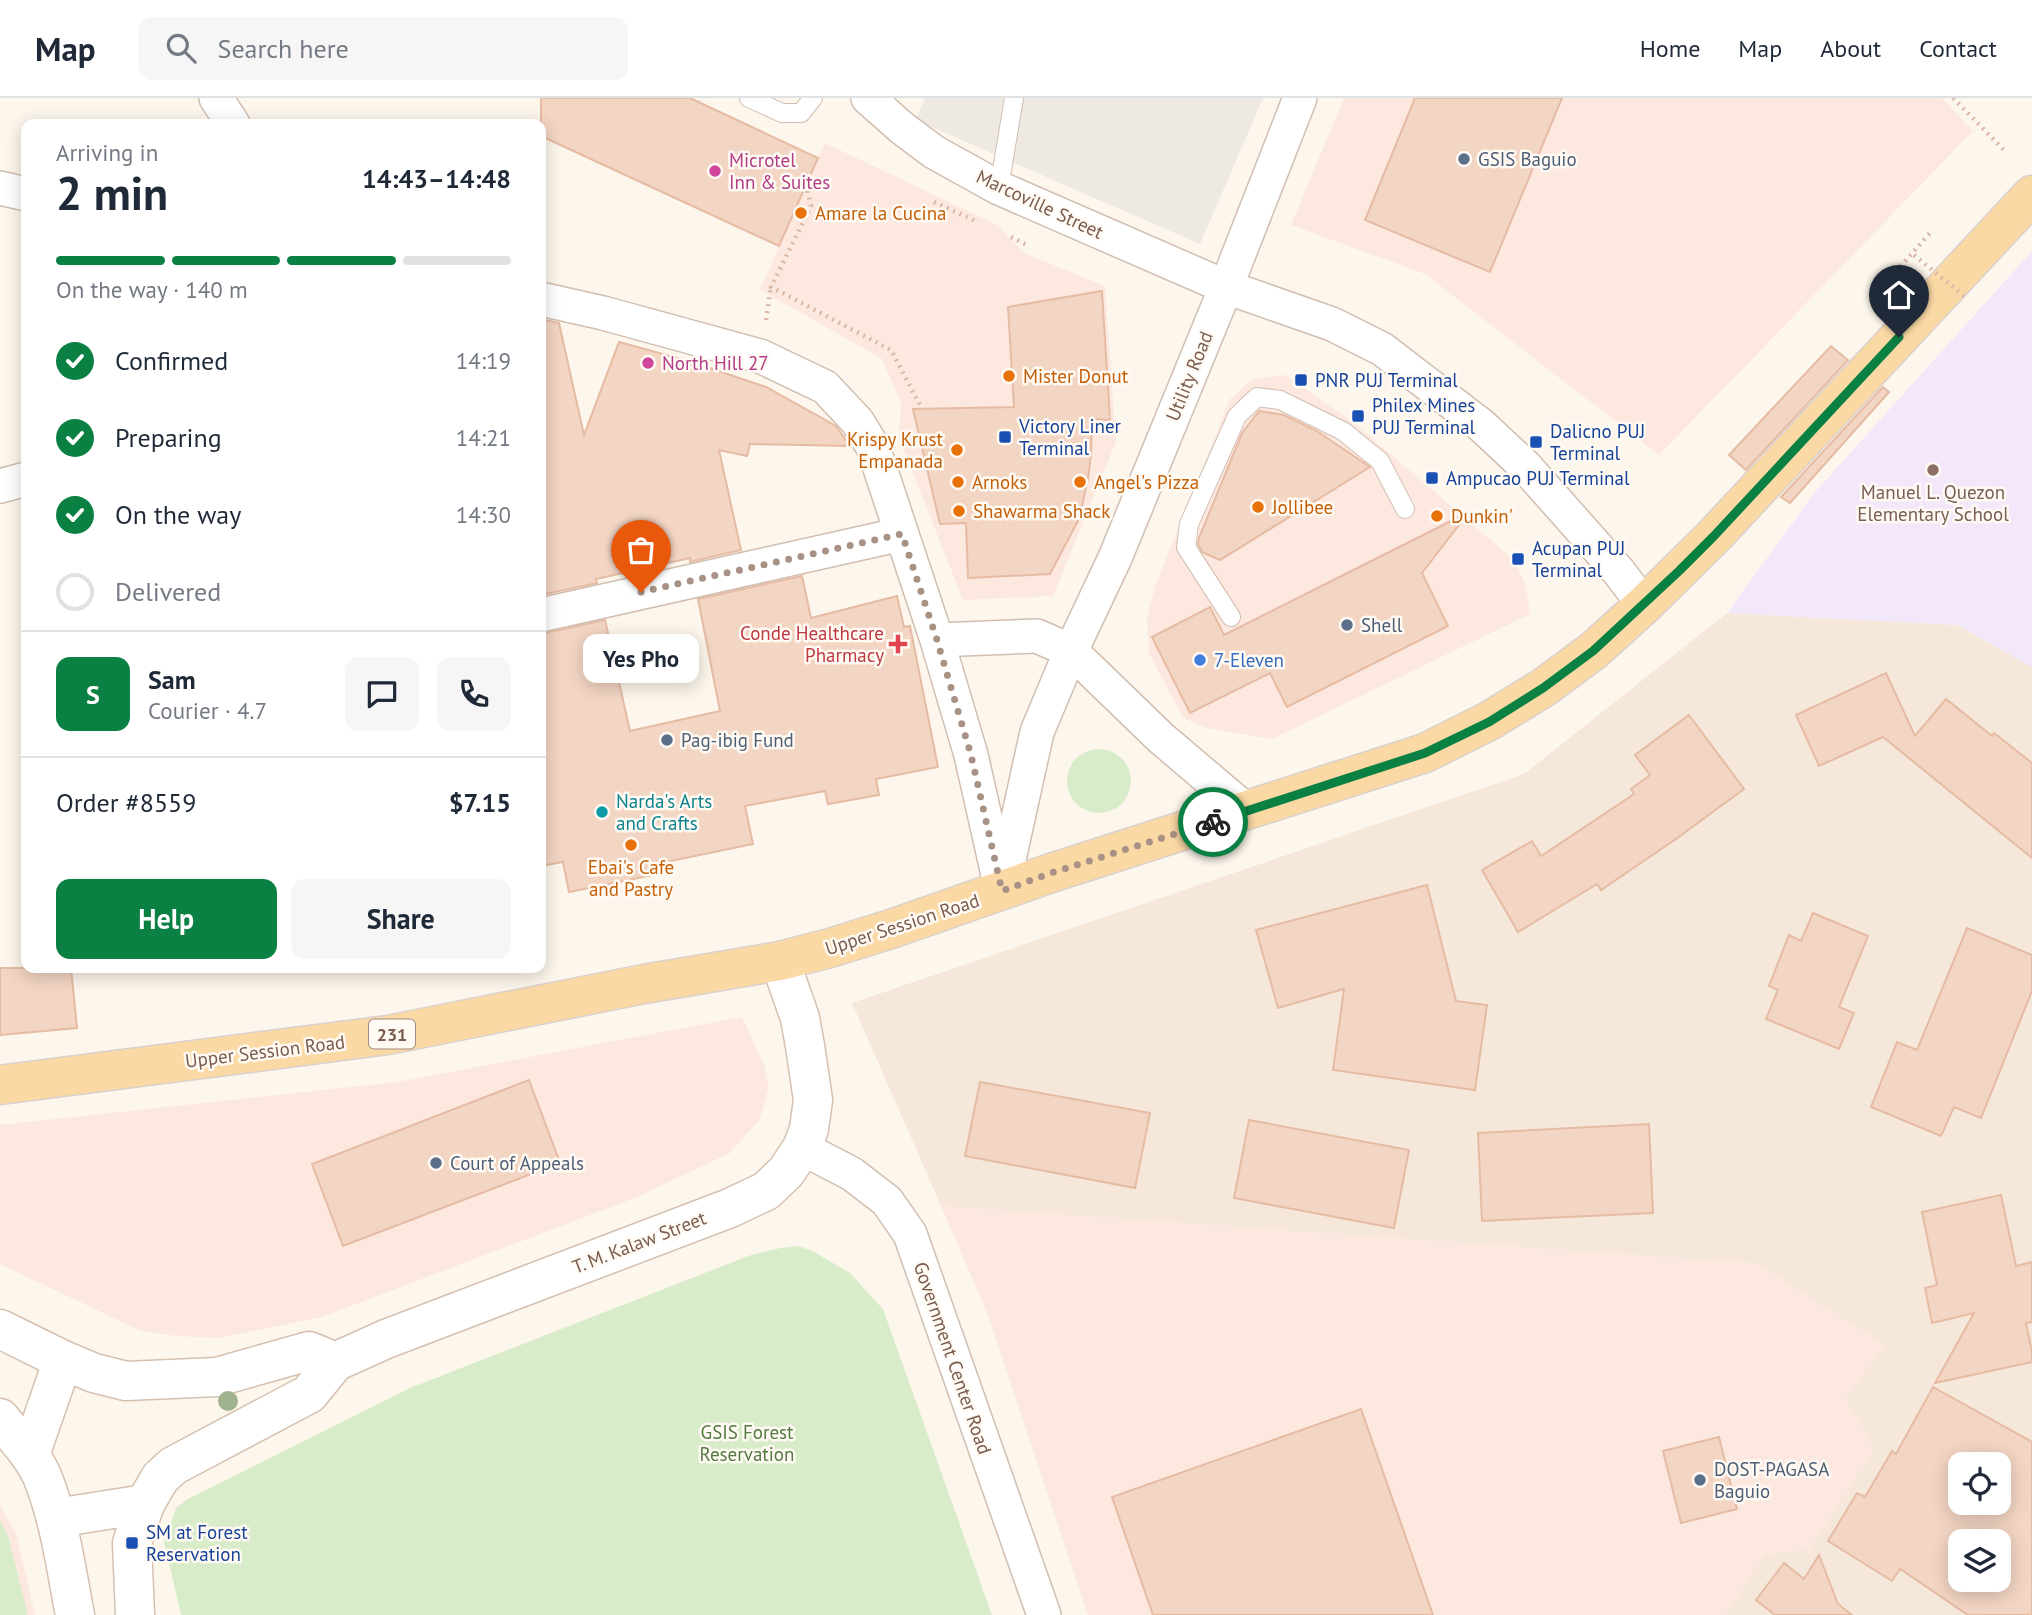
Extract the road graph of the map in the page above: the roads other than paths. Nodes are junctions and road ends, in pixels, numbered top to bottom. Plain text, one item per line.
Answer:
1 (216, 98) edge
2 (749, 98) edge
3 (813, 98) edge
4 (868, 98) edge
5 (1014, 98) edge
6 (1300, 98) edge
7 (230, 119) edge
8 (0, 188) edge
9 (999, 188) junction
10 (21, 193) edge
11 (2032, 195) edge
12 (1226, 287) junction
13 (546, 300) edge
14 (21, 480) edge
15 (0, 486) edge
16 (1405, 509) dead end
17 (902, 534) junction
18 (1644, 605) junction
19 (546, 614) edge
20 (1231, 617) dead end
21 (937, 640) junction
22 (1071, 651) junction
23 (1247, 811) junction
24 (1002, 891) junction
25 (830, 948) junction
26 (780, 961) junction
27 (800, 1018) junction
28 (0, 1085) edge
29 (802, 1148) junction
30 (0, 1329) edge
31 (63, 1360) junction
32 (335, 1362) junction
33 (0, 1418) edge
34 (30, 1455) junction
35 (145, 1504) junction
36 (56, 1518) junction
37 (75, 1615) edge
38 (135, 1615) edge
39 (1044, 1615) edge

1 - 7 street
2 - 3 lane
4 - 9 street, Marcoville Street
5 - 9 lane
6 - 12 street, Utility Road
8 - 10 street
9 - 12 street, Marcoville Street
11 - 18 main road, Upper Session Road / 231
12 - 18 street, Marcoville Street
12 - 22 street, Utility Road
13 - 17 street
14 - 15 street
16 - 20 lane
17 - 19 street
17 - 21 street
18 - 23 main road, Upper Session Road / 231
21 - 22 street
21 - 24 street
22 - 23 street
22 - 24 street, Utility Road
23 - 24 main road, Upper Session Road / 231
24 - 25 main road, Upper Session Road / 231
25 - 26 main road, Upper Session Road / 231
25 - 27 main road, T. M. Kalaw Street
26 - 27 main road, T. M. Kalaw Street
26 - 28 main road, Upper Session Road / 231
27 - 29 main road, T. M. Kalaw Street
29 - 32 main road, T. M. Kalaw Street
29 - 39 street, Government Center Road
30 - 31 main road
31 - 32 main road
31 - 34 main road
32 - 35 main road, T. M. Kalaw Street
33 - 34 main road
34 - 36 main road
35 - 36 main road
35 - 38 main road, T. M. Kalaw Street
36 - 37 main road

